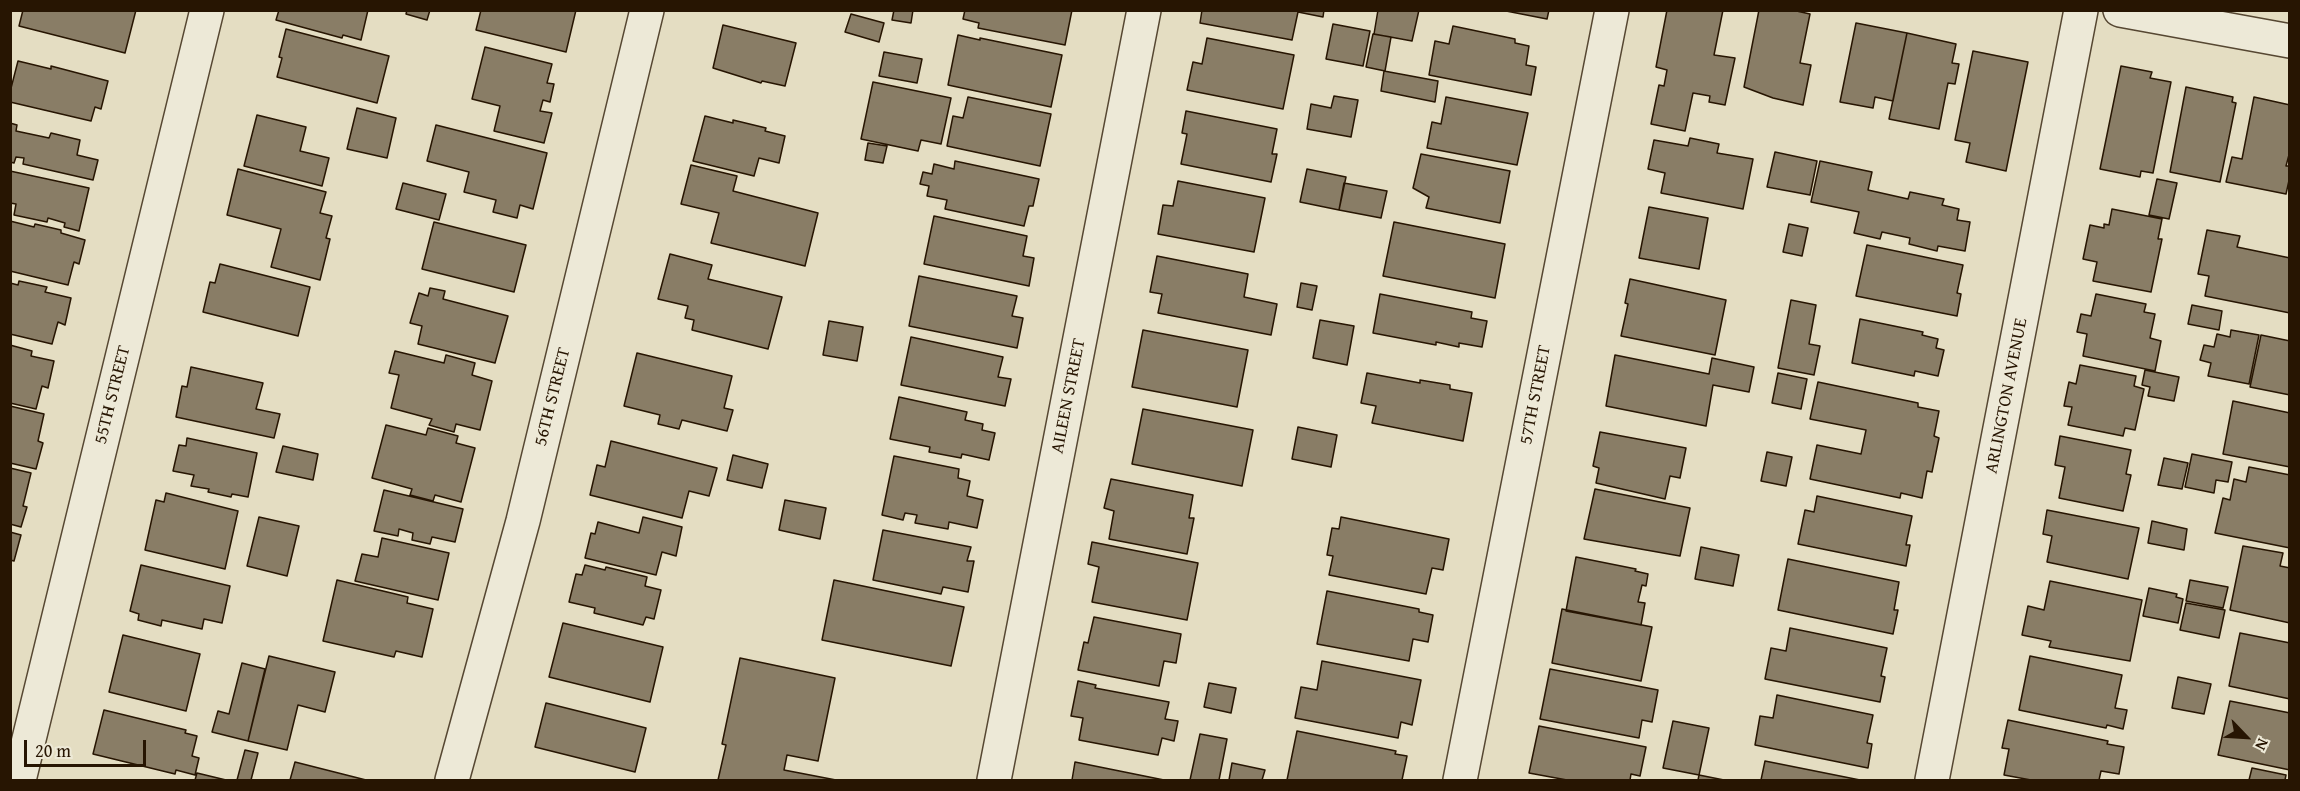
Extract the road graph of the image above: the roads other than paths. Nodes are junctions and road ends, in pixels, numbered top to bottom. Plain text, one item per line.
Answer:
1 (207, 10) edge
2 (647, 10) edge
3 (1144, 10) edge
4 (1612, 10) edge
5 (2081, 10) edge
6 (2120, 10) edge
7 (2289, 41) edge
8 (19, 780) edge
9 (452, 780) edge
10 (994, 780) edge
11 (1460, 780) edge
12 (1932, 780) edge

1 - 8 street, 55TH STREET
2 - 9 street, 56TH STREET
3 - 10 street, AILEEN STREET
4 - 11 street, 57TH STREET
5 - 12 street, ARLINGTON AVENUE
6 - 7 street

